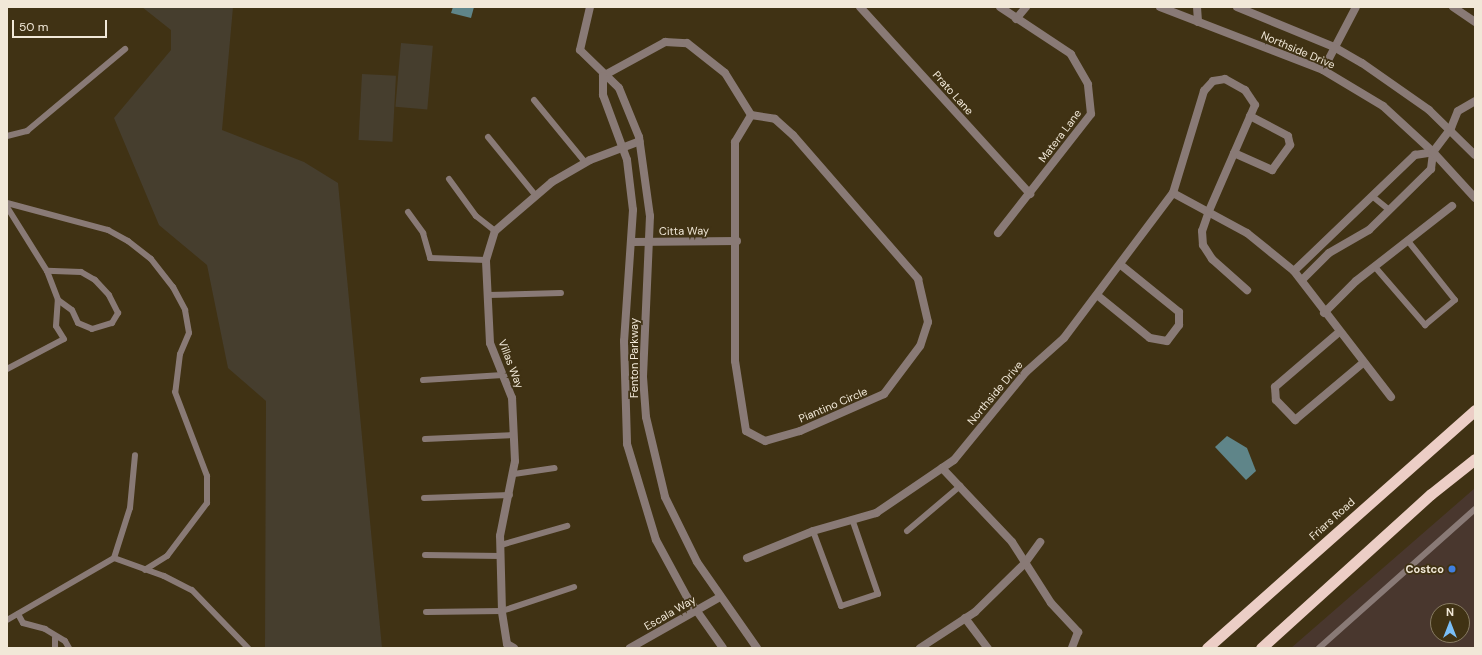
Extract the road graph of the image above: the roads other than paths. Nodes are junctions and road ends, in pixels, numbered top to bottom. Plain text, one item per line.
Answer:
1 (590, 7) edge
2 (860, 7) edge
3 (1000, 7) edge
4 (1026, 7) edge
5 (1160, 7) edge
6 (1197, 7) edge
7 (1237, 7) edge
8 (1356, 7) edge
9 (1453, 7) edge
10 (1016, 19) junction
11 (1198, 22) junction
12 (1475, 22) edge
13 (1334, 46) junction
14 (125, 49) dead end
15 (1323, 70) junction
16 (603, 76) junction
17 (534, 100) dead end
18 (1475, 101) edge
19 (750, 115) junction
20 (1250, 116) junction
21 (1451, 128) junction
22 (7, 136) edge
23 (488, 137) dead end
24 (640, 141) junction
25 (622, 147) junction
26 (1433, 152) junction
27 (1234, 153) junction
28 (1475, 155) edge
29 (585, 162) junction
30 (449, 180) dead end
31 (1172, 193) junction
32 (1030, 194) junction
33 (536, 196) junction
34 (1372, 196) junction
35 (1475, 198) edge
36 (7, 203) edge
37 (7, 206) edge
38 (1452, 206) dead end
39 (1389, 210) junction
40 (1208, 211) junction
41 (408, 212) dead end
42 (495, 231) junction
43 (998, 233) dead end
44 (1332, 234) junction
45 (737, 241) junction
46 (1408, 241) junction
47 (632, 242) junction
48 (649, 242) junction
49 (1345, 245) junction
50 (486, 260) junction
51 (1121, 264) junction
52 (1375, 267) junction
53 (46, 271) junction
54 (1294, 271) junction
55 (1302, 280) junction
56 (1247, 290) dead end
57 (561, 293) dead end
58 (488, 295) junction
59 (1097, 295) junction
60 (58, 300) junction
61 (1324, 313) junction
62 (1338, 333) junction
63 (1363, 363) junction
64 (7, 369) edge
65 (503, 375) junction
66 (423, 380) dead end
67 (1391, 397) dead end
68 (1475, 410) edge
69 (513, 435) junction
70 (425, 439) dead end
71 (135, 455) dead end
72 (1475, 459) edge
73 (555, 468) dead end
74 (942, 468) junction
75 (514, 474) junction
76 (960, 486) junction
77 (510, 495) junction
78 (424, 498) dead end
79 (1475, 509) edge
80 (852, 519) junction
81 (567, 526) dead end
82 (813, 531) junction
83 (907, 531) dead end
84 (1040, 542) dead end
85 (501, 545) junction
86 (425, 555) dead end
87 (501, 556) junction
88 (114, 558) junction
89 (747, 558) dead end
90 (1025, 563) junction
91 (146, 570) junction
92 (574, 588) dead end
93 (720, 597) junction
94 (502, 611) junction
95 (696, 611) junction
96 (426, 612) dead end
97 (18, 614) junction
98 (965, 618) junction
99 (7, 620) edge
100 (55, 638) junction
101 (55, 648) edge
102 (69, 648) edge
103 (248, 648) edge
104 (514, 648) edge
105 (630, 648) edge
106 (723, 648) edge
107 (757, 648) edge
108 (920, 648) edge
109 (988, 648) edge
110 (1072, 648) edge
111 (1207, 648) edge
112 (1261, 648) edge
113 (1319, 648) edge

1 - 16 street, Fenton Parkway
2 - 32 street, Prato Lane
3 - 10 street, Matera Lane
4 - 10 street
5 - 11 street, Northside Drive
6 - 11 street
7 - 13 street, Northside Drive
8 - 13 street
9 - 12 street
10 - 32 street, Matera Lane
11 - 15 street, Northside Drive
13 - 15 street
13 - 21 street, Northside Drive
14 - 22 lane
15 - 26 street, Northside Drive
16 - 19 street
16 - 24 street, Fenton Parkway
16 - 25 street, Fenton Parkway
17 - 29 lane
18 - 21 street
19 - 45 street, Piantino Circle
19 - 45 street, Piantino Circle
20 - 27 street, Northside Drive
20 - 27 street
20 - 31 street, Northside Drive
21 - 26 street
21 - 28 street, Northside Drive
23 - 33 lane
24 - 25 street
24 - 48 street, Fenton Parkway
25 - 29 street
25 - 47 street, Fenton Parkway
26 - 34 street
26 - 35 street, Northside Drive
26 - 39 street
27 - 40 street, Northside Drive
29 - 33 street
30 - 42 lane
31 - 40 street
31 - 51 street, Northside Drive
32 - 43 street, Matera Lane
33 - 42 street
34 - 39 lane
34 - 44 street
36 - 91 lane
37 - 53 lane
38 - 46 street
39 - 49 street
40 - 54 street
40 - 56 street, Northside Drive
41 - 50 lane
42 - 50 street, Villas Way
44 - 49 street
44 - 54 street
45 - 48 street, Citta Way
46 - 52 street
46 - 52 lane
47 - 48 street, Citta Way
47 - 95 street, Fenton Parkway
48 - 93 street, Fenton Parkway
49 - 55 street
50 - 58 street, Villas Way
51 - 59 street, Northside Drive
51 - 59 street
52 - 61 street
53 - 60 lane
53 - 60 lane
54 - 55 street
55 - 61 street
57 - 58 lane
58 - 65 street, Villas Way
59 - 74 street, Northside Drive
60 - 64 lane
61 - 62 street
62 - 63 street
62 - 63 street
63 - 67 street
65 - 66 lane
65 - 69 street, Villas Way
68 - 111 highway, Friars Road
69 - 70 lane
69 - 75 street, Villas Way
71 - 88 lane
72 - 112 highway
73 - 75 lane
74 - 76 street
74 - 80 street, Northside Drive
75 - 77 street, Villas Way
76 - 83 lane
76 - 90 street
77 - 78 lane
77 - 85 street, Villas Way
79 - 113 lane
80 - 82 street, Northside Drive
80 - 82 lane
81 - 85 lane
82 - 89 street, Northside Drive
84 - 90 street
85 - 87 street, Villas Way
86 - 87 lane
87 - 94 street, Villas Way
88 - 91 lane
88 - 97 lane
90 - 98 street
90 - 110 street
91 - 103 lane
92 - 94 lane
93 - 95 street, Escala Way
93 - 107 street, Fenton Parkway
94 - 96 lane
94 - 104 street, Villas Way
95 - 105 street, Escala Way
95 - 106 street, Fenton Parkway
97 - 99 lane
97 - 100 lane
98 - 108 street
98 - 109 street
100 - 101 lane
100 - 102 lane

